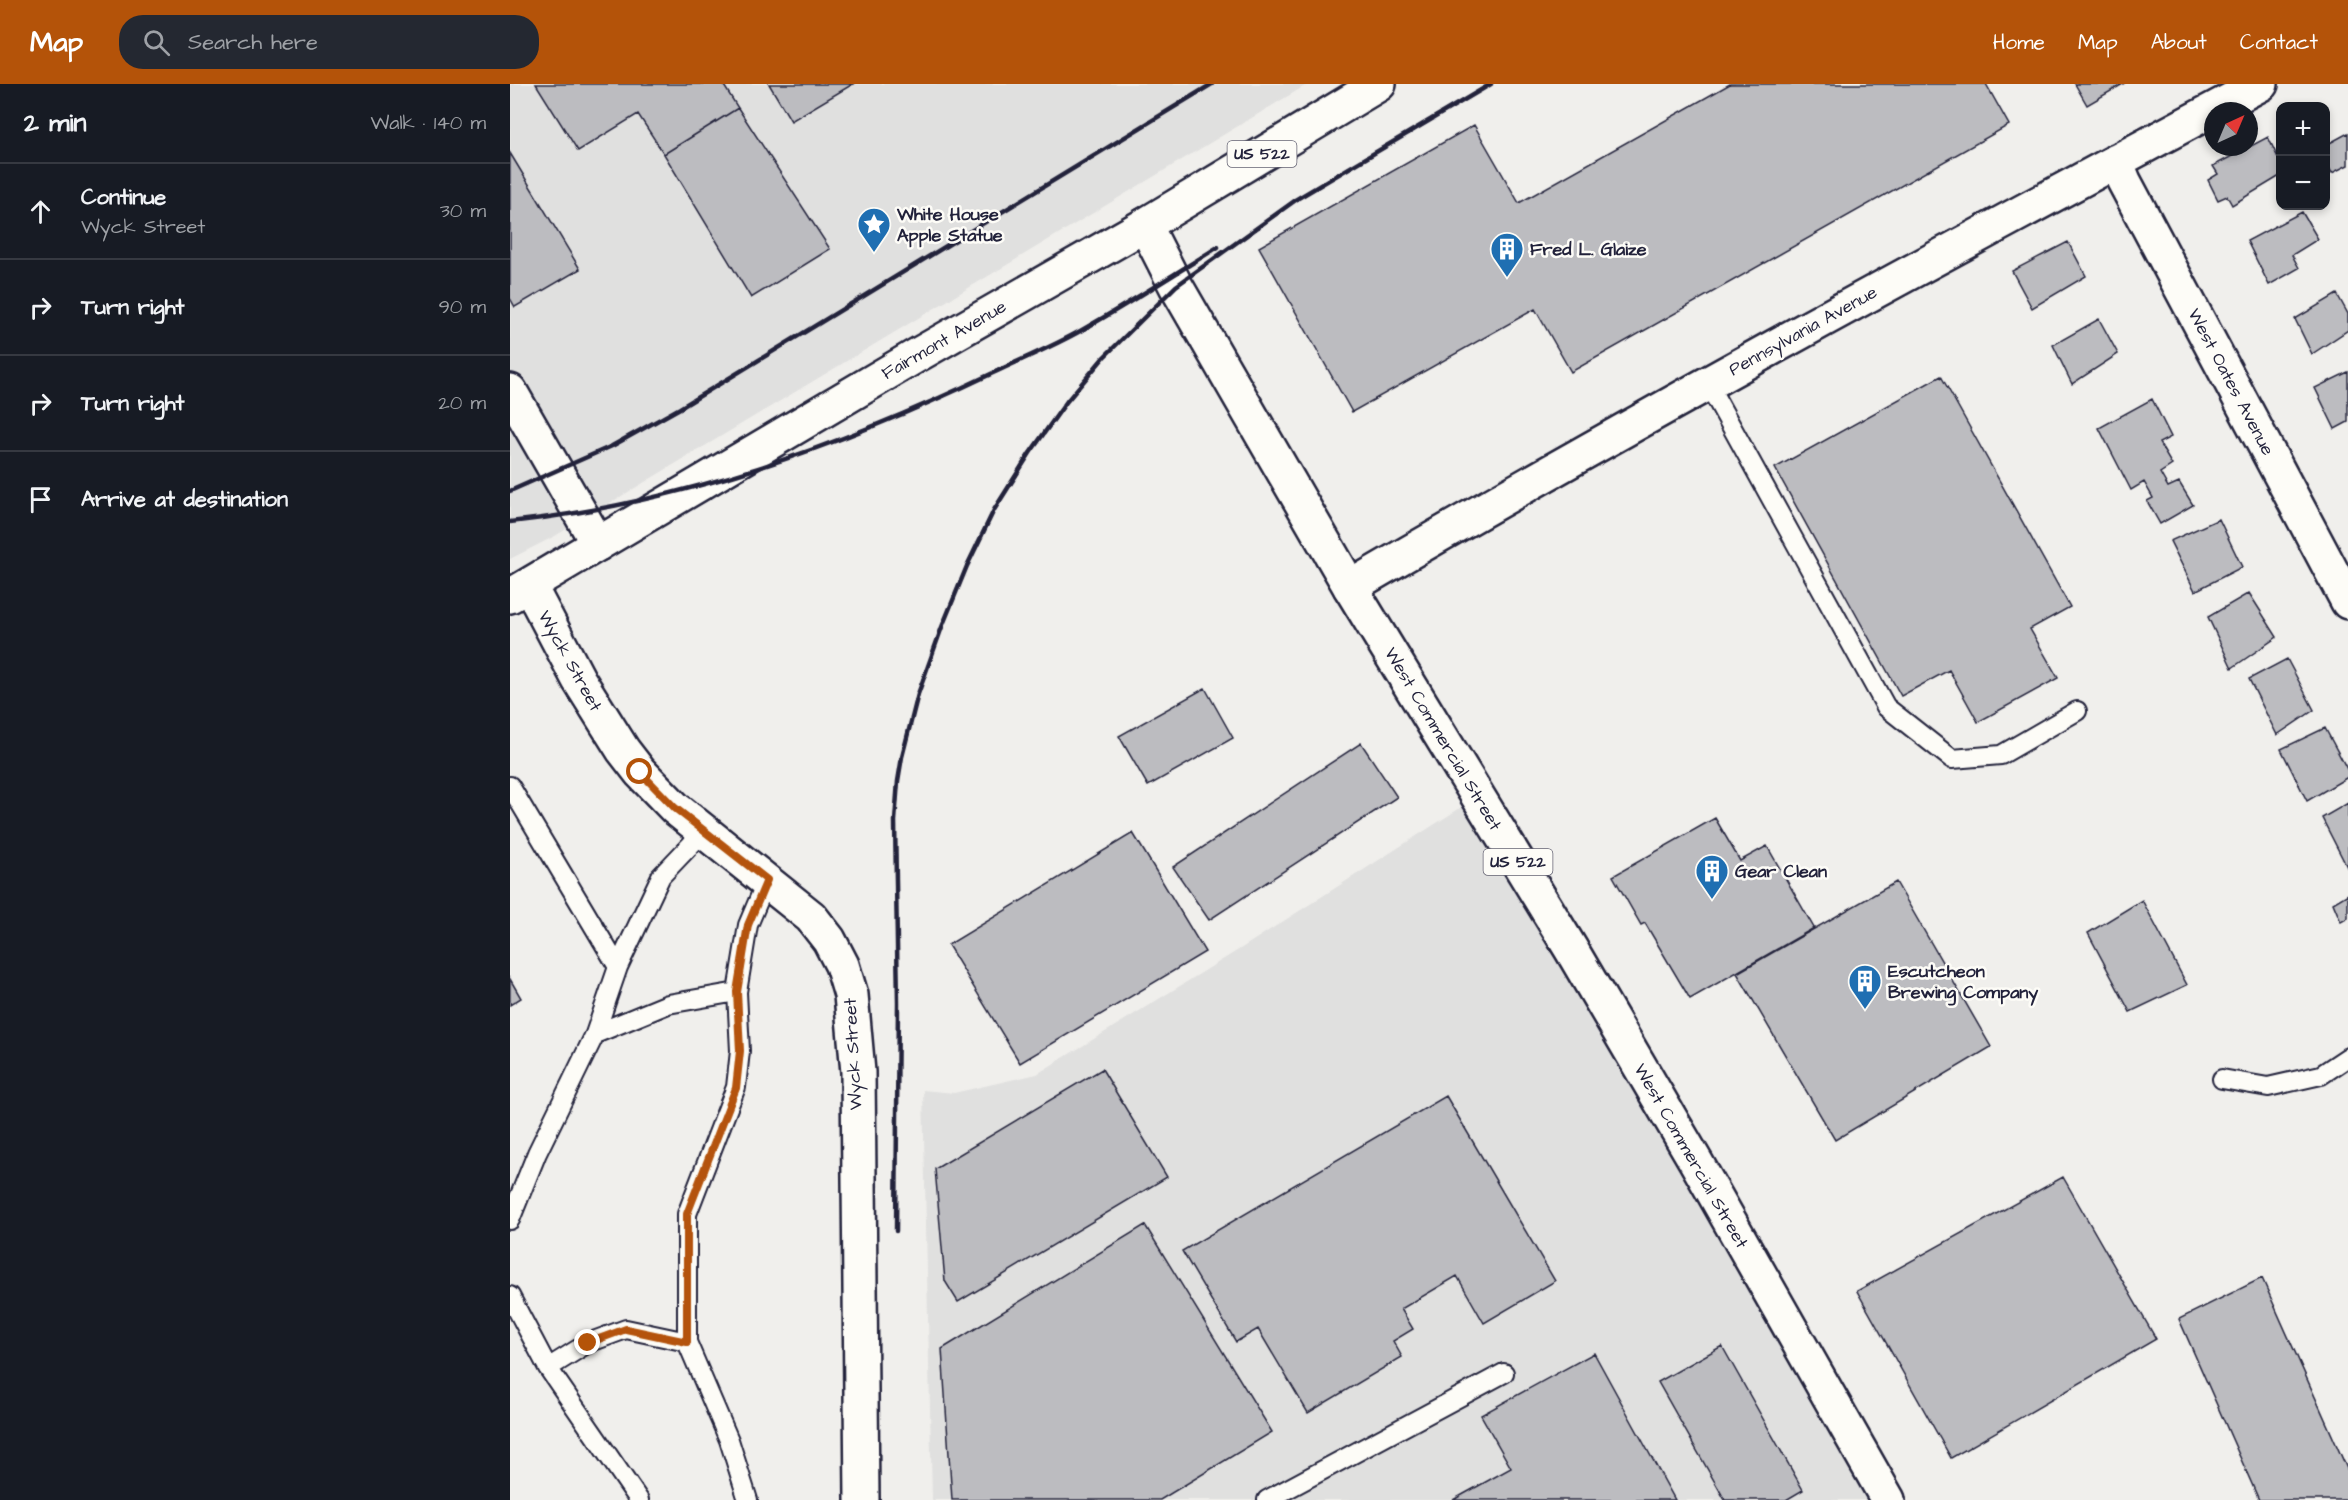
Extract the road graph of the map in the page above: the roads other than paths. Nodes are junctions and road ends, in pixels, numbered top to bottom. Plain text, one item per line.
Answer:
1 (1379, 84) edge
2 (2261, 84) edge
3 (2116, 161) junction
4 (1145, 225) junction
5 (1708, 384) junction
6 (510, 391) edge
7 (598, 544) junction
8 (1350, 587) junction
9 (519, 590) edge
10 (2348, 602) edge
11 (2077, 711) dead end
12 (510, 786) edge
13 (704, 831) junction
14 (767, 880) junction
15 (618, 967) junction
16 (737, 992) junction
17 (595, 1034) junction
18 (2348, 1057) edge
19 (2222, 1079) dead end
20 (510, 1220) edge
21 (510, 1296) edge
22 (687, 1342) junction
23 (548, 1368) junction
24 (1504, 1373) dead end
25 (639, 1500) edge
26 (748, 1500) edge
27 (862, 1500) edge
28 (1267, 1500) edge
29 (1888, 1500) edge

1 - 4 street, Fairmont Avenue / US 522
2 - 3 street, Pennsylvania Avenue
3 - 5 street, Pennsylvania Avenue
3 - 10 street, West Oates Avenue
4 - 7 street, Fairmont Avenue
4 - 8 street, West Commercial Street / US 522
5 - 8 street, Pennsylvania Avenue
5 - 11 lane
6 - 7 street
7 - 9 street, Fairmont Avenue
8 - 29 street, West Commercial Street / US 522
9 - 13 street, Wyck Street
12 - 15 lane
13 - 14 street, Wyck Street
13 - 15 lane
14 - 16 lane
14 - 27 street, Wyck Street
15 - 17 lane
16 - 17 lane
16 - 22 lane
17 - 20 lane
18 - 19 lane
21 - 23 lane
22 - 23 lane
22 - 26 lane
23 - 25 lane
24 - 28 lane

